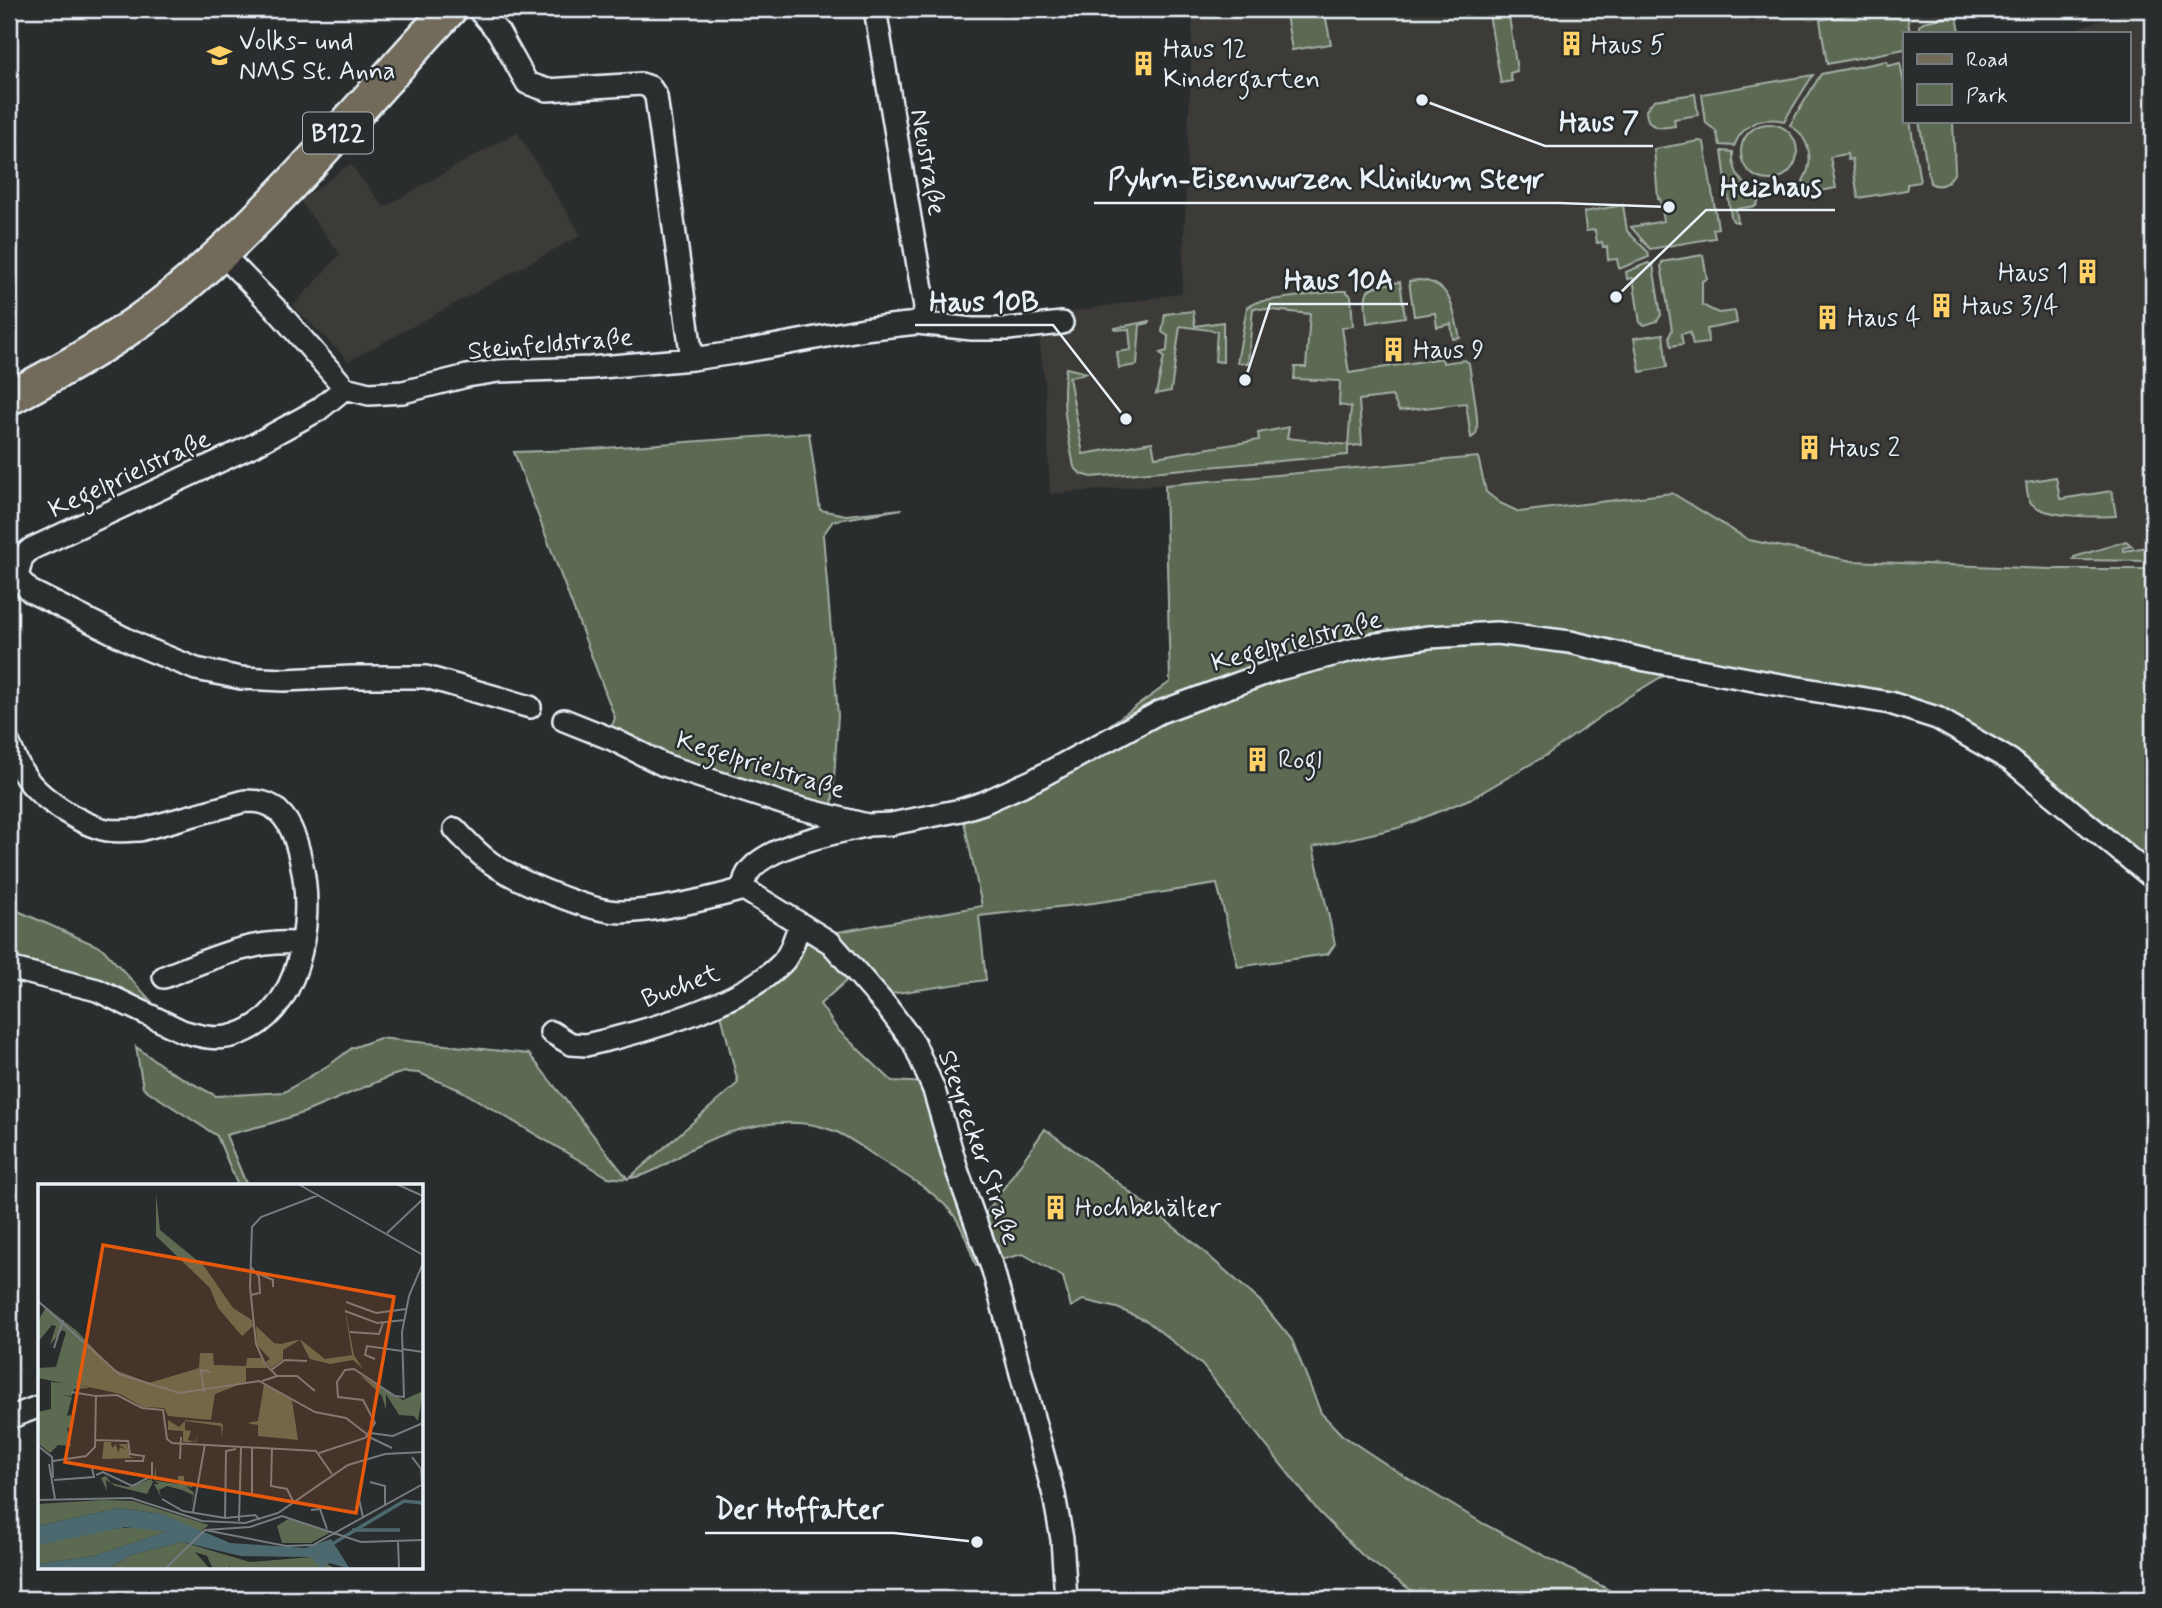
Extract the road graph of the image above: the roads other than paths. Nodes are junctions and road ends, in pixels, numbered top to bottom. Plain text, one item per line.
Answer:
1 (450, 9) edge
2 (478, 9) edge
3 (875, 9) edge
4 (222, 254) junction
5 (917, 323) junction
6 (1062, 323) dead end
7 (692, 359) junction
8 (345, 388) junction
9 (9, 398) edge
10 (13, 581) edge
11 (530, 707) dead end
12 (564, 720) dead end
13 (9, 744) edge
14 (867, 825) junction
15 (455, 829) dead end
16 (2153, 878) edge
17 (744, 889) junction
18 (800, 924) junction
19 (303, 944) junction
20 (9, 968) edge
21 (164, 977) dead end
22 (551, 1032) dead end
23 (38, 1407) edge
24 (9, 1418) edge
25 (1066, 1599) edge

1 - 4 main road, B122
2 - 7 street
3 - 5 street, Neustraße
4 - 8 street
4 - 9 main road, B122
5 - 6 street, Steinfeldstraße
5 - 7 street, Steinfeldstraße
7 - 8 street, Steinfeldstraße
8 - 10 street, Kegelprielstraße
10 - 11 street, Kegelprielstraße
12 - 14 street, Kegelprielstraße
13 - 19 street
14 - 16 street, Kegelprielstraße
14 - 17 street
15 - 17 street
17 - 18 street, Steyrecker Straße
18 - 22 street, Buchet
18 - 25 street, Steyrecker Straße
19 - 20 street
19 - 21 street
23 - 24 street

